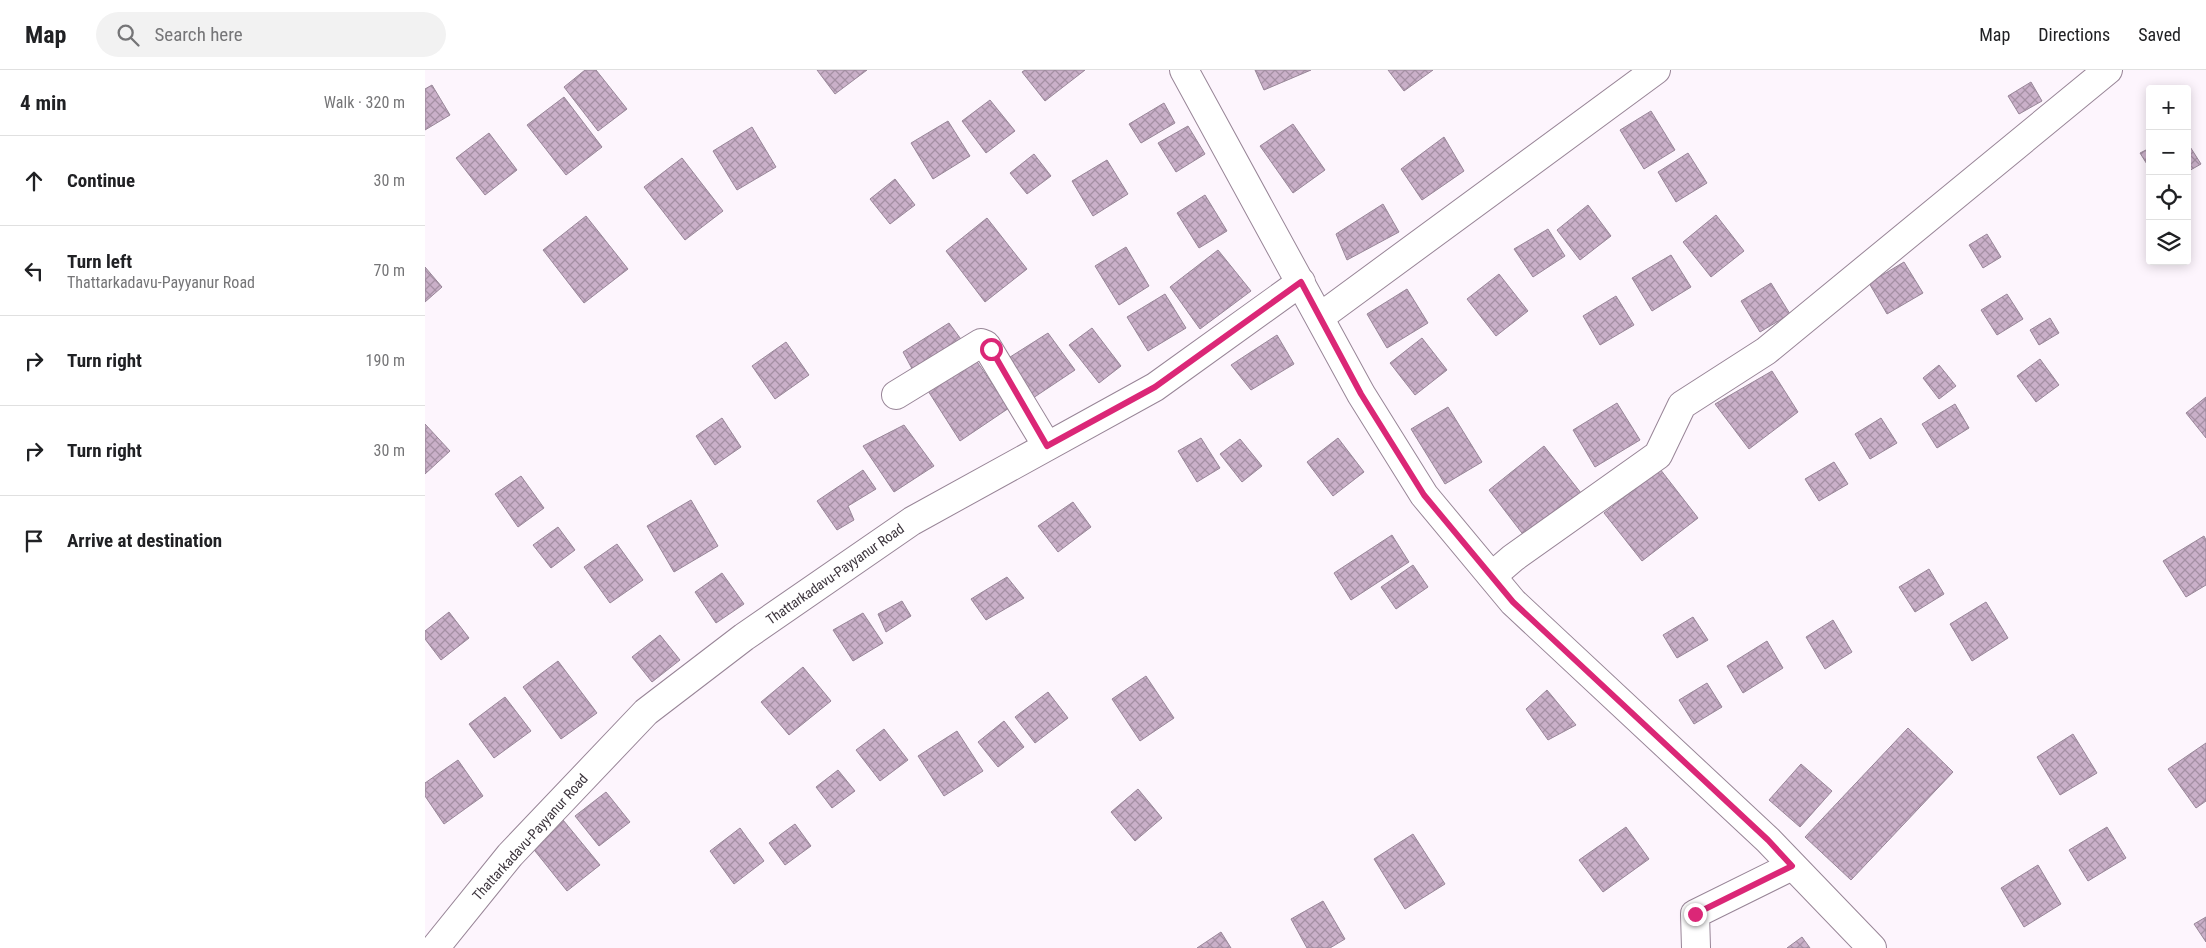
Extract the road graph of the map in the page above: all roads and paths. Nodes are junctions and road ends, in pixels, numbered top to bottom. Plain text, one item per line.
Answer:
1 (1184, 70) edge
2 (1656, 70) edge
3 (2108, 70) edge
4 (1301, 282) junction
5 (1320, 317) junction
6 (897, 395) dead end
7 (1047, 446) junction
8 (1492, 576) junction
9 (1792, 866) junction
10 (435, 948) edge
11 (1695, 948) edge
12 (1872, 948) edge

1 - 4 main road
2 - 5 main road
3 - 8 main road
4 - 5 main road
4 - 7 main road, Thattarkadavu-Payyanur Road
5 - 8 main road
6 - 7 main road
7 - 10 main road, Thattarkadavu-Payyanur Road
8 - 9 main road
9 - 11 main road
9 - 12 main road

